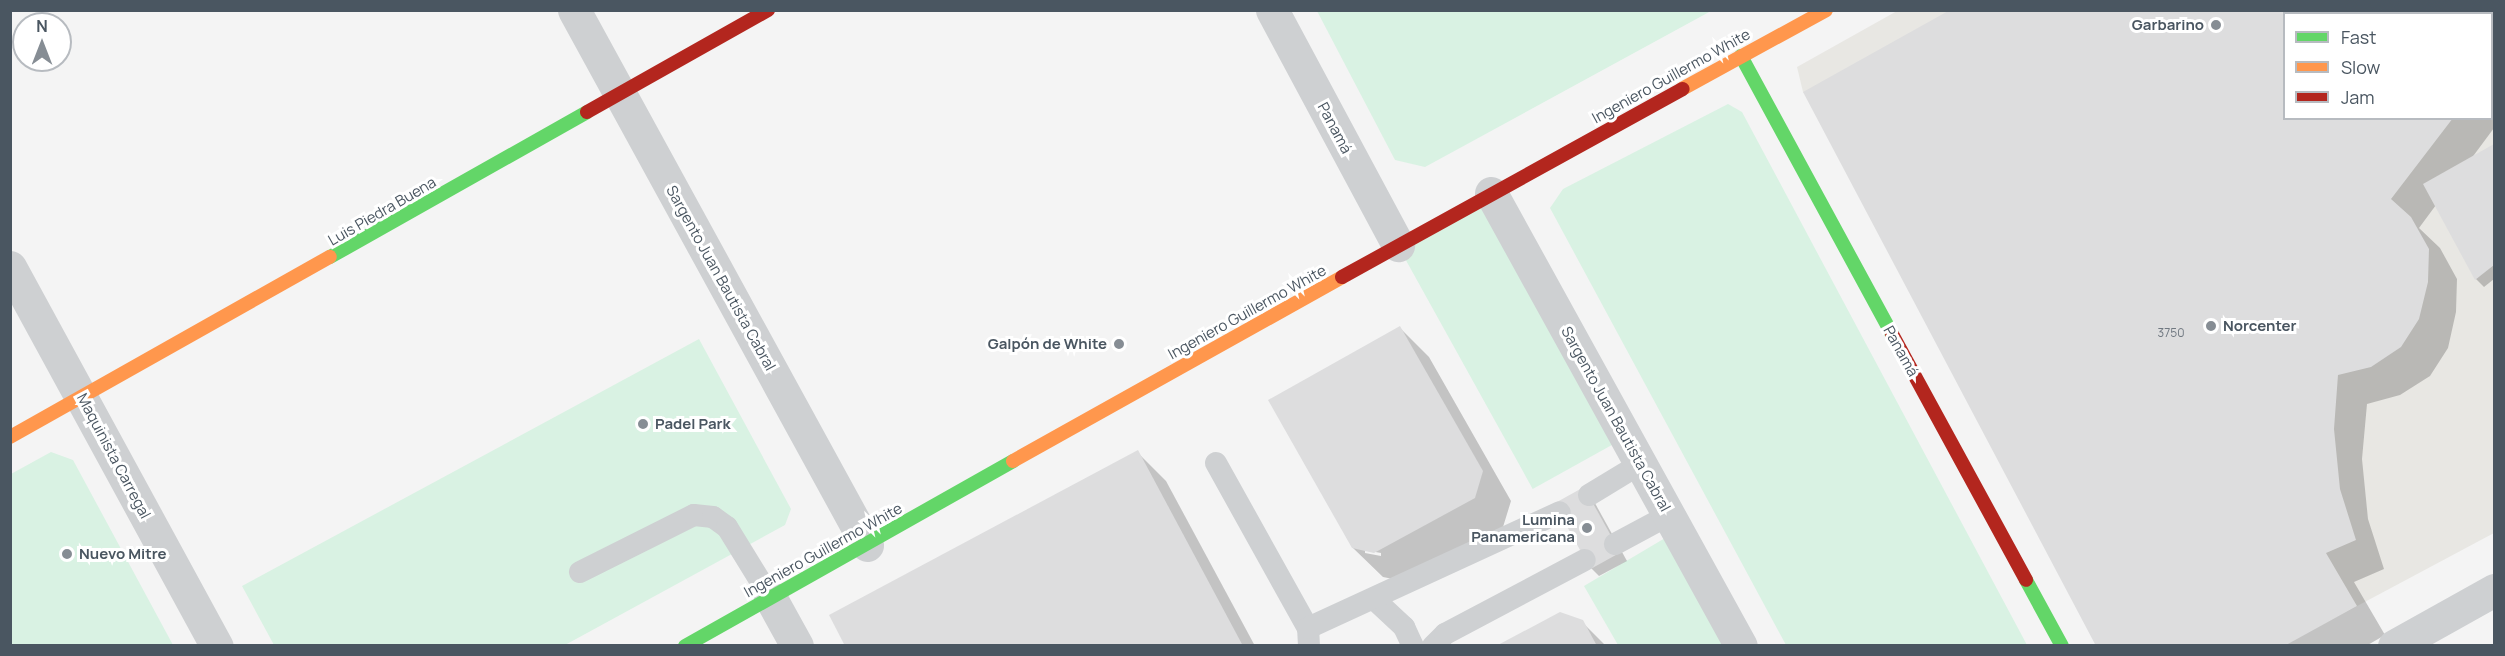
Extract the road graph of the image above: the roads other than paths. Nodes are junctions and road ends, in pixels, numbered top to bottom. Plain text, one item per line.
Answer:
1 (574, 10) edge
2 (768, 10) edge
3 (1272, 10) edge
4 (1826, 10) edge
5 (1741, 56) junction
6 (621, 95) junction
7 (1491, 193) junction
8 (1398, 245) junction
9 (10, 267) edge
10 (84, 399) junction
11 (10, 437) edge
12 (1215, 464) dead end
13 (1640, 464) junction
14 (1588, 495) dead end
15 (1560, 512) dead end
16 (1669, 516) junction
17 (1615, 544) dead end
18 (867, 545) junction
19 (1585, 560) dead end
20 (580, 572) dead end
21 (2494, 590) edge
22 (770, 597) junction
23 (1375, 600) junction
24 (1309, 637) edge
25 (217, 645) edge
26 (685, 645) edge
27 (796, 645) edge
28 (1413, 645) edge
29 (1433, 645) edge
30 (1741, 645) edge
31 (2062, 645) edge
32 (2394, 645) edge

1 - 6 street, Sargento Juan Bautista Cabral
2 - 6 street, Luis Piedra Buena
3 - 8 street, Panamá
4 - 5 street, Ingeniero Guillermo White
5 - 7 street, Ingeniero Guillermo White
5 - 31 street, Panamá
6 - 10 street, Luis Piedra Buena
6 - 18 street, Sargento Juan Bautista Cabral
7 - 8 street, Ingeniero Guillermo White
7 - 13 street, Sargento Juan Bautista Cabral
8 - 18 street, Ingeniero Guillermo White
9 - 10 street, Maquinista Carregal
10 - 11 street, Luis Piedra Buena
10 - 25 street, Maquinista Carregal
12 - 24 lane
13 - 14 lane
13 - 16 street, Sargento Juan Bautista Cabral
15 - 23 lane
16 - 17 lane
16 - 30 street, Sargento Juan Bautista Cabral
18 - 22 street, Ingeniero Guillermo White
19 - 29 lane
20 - 22 lane
21 - 32 street
22 - 26 street, Ingeniero Guillermo White
22 - 27 street
23 - 24 lane
23 - 28 lane

